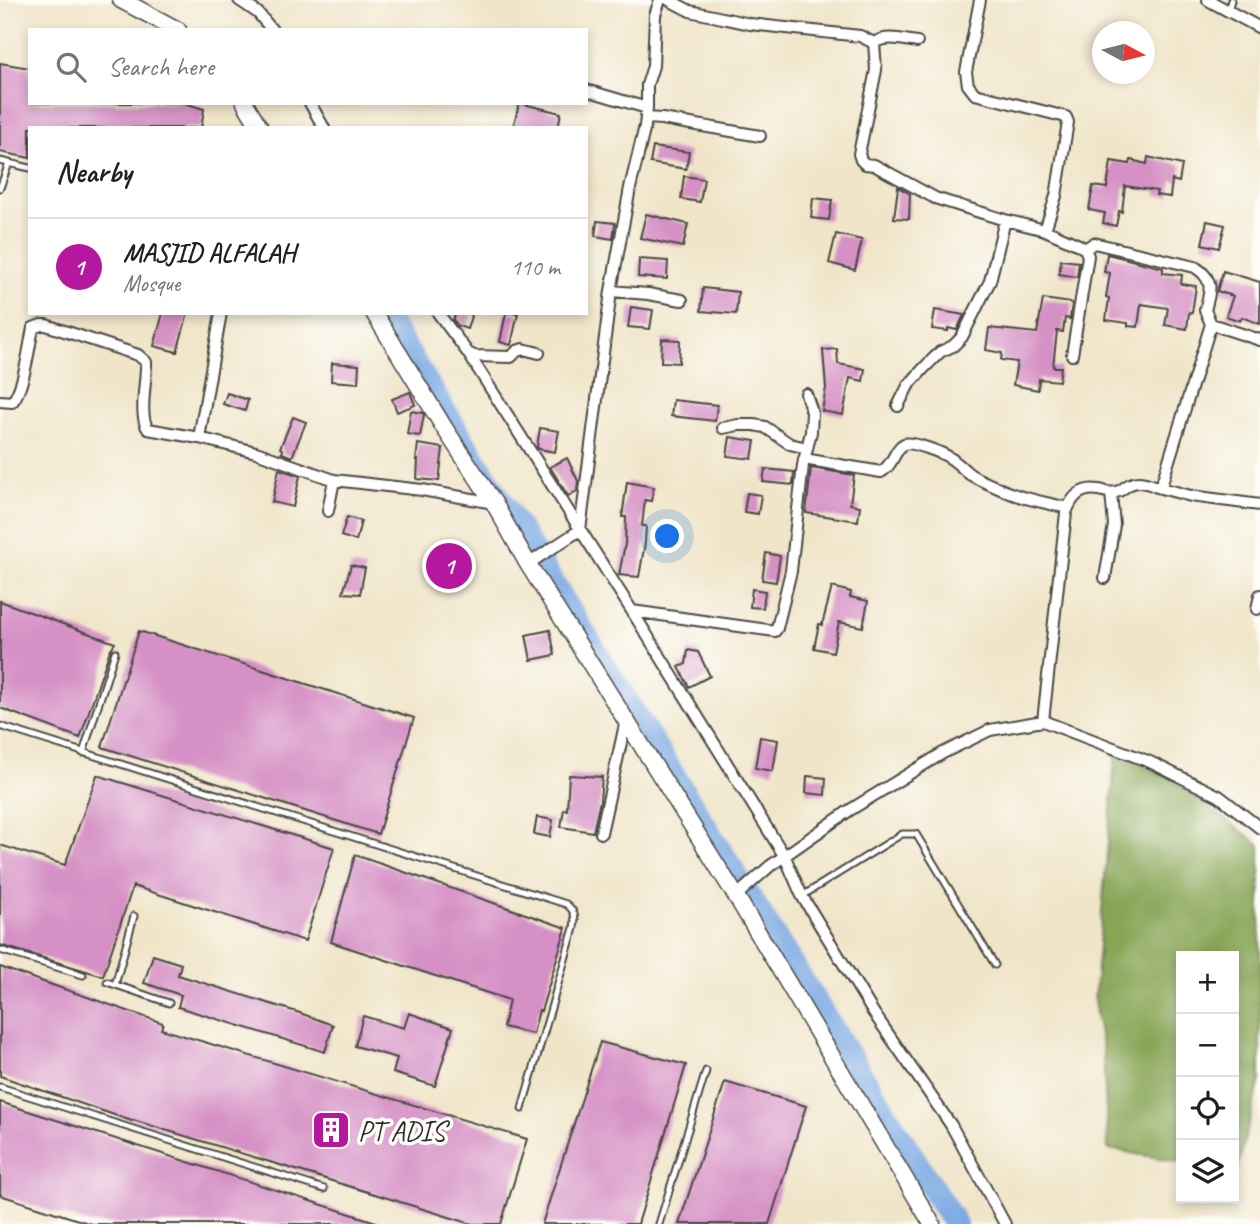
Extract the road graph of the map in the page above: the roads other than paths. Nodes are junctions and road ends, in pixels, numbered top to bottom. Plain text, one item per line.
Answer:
1 (121, 0) edge
2 (239, 0) edge
3 (660, 0) edge
4 (670, 0) edge
5 (980, 0) edge
6 (1208, 0) edge
7 (1229, 6) edge
8 (174, 28) edge
9 (270, 28) edge
10 (1260, 28) edge
11 (874, 43) junction
12 (917, 43) dead end
13 (588, 91) edge
14 (246, 105) edge
15 (311, 105) edge
16 (646, 113) junction
17 (259, 126) edge
18 (323, 126) edge
19 (760, 136) dead end
20 (0, 162) edge
21 (9, 163) junction
22 (28, 167) edge
23 (0, 188) edge
24 (1005, 220) junction
25 (1045, 230) junction
26 (1084, 249) junction
27 (611, 291) junction
28 (682, 300) dead end
29 (221, 315) edge
30 (375, 315) edge
31 (439, 315) edge
32 (1211, 324) junction
33 (1260, 340) edge
34 (539, 353) dead end
35 (468, 354) junction
36 (1072, 355) dead end
37 (806, 394) dead end
38 (0, 401) edge
39 (898, 406) dead end
40 (723, 428) dead end
41 (200, 438) junction
42 (806, 454) junction
43 (334, 480) junction
44 (1157, 486) junction
45 (1111, 493) junction
46 (494, 503) junction
47 (1260, 505) edge
48 (1068, 508) junction
49 (328, 511) dead end
50 (580, 530) junction
51 (532, 562) junction
52 (1105, 578) dead end
53 (1260, 595) edge
54 (1257, 609) dead end
55 (632, 611) junction
56 (115, 652) dead end
57 (1044, 713) junction
58 (626, 720) junction
59 (0, 726) edge
60 (83, 753) junction
61 (1260, 828) edge
62 (601, 833) dead end
63 (785, 857) junction
64 (738, 895) junction
65 (802, 896) junction
66 (134, 916) dead end
67 (0, 950) edge
68 (995, 965) dead end
69 (83, 975) dead end
70 (107, 982) dead end
71 (115, 985) junction
72 (169, 1003) dead end
73 (706, 1071) dead end
74 (0, 1087) edge
75 (522, 1109) dead end
76 (324, 1189) dead end
77 (659, 1224) edge
78 (932, 1224) edge
79 (1005, 1224) edge

1 - 8 street
2 - 9 street
3 - 16 street
4 - 11 street
5 - 25 street
6 - 7 street
7 - 10 street
11 - 12 street
11 - 24 street
13 - 16 street
14 - 17 street
15 - 18 street
16 - 19 street
16 - 27 street
20 - 21 lane
21 - 22 lane
21 - 23 lane
24 - 25 street
24 - 39 street
25 - 26 street
26 - 32 street
26 - 36 street
27 - 28 street
27 - 50 street
29 - 41 street
30 - 46 street
31 - 35 street
32 - 33 street
32 - 44 street
34 - 35 street
35 - 50 street
37 - 42 street
38 - 41 street
40 - 42 street
41 - 43 street
42 - 48 street
42 - 55 street
43 - 46 street
43 - 49 street
44 - 45 street
44 - 47 street
45 - 48 street
45 - 52 street
46 - 51 street
48 - 57 street
50 - 51 street
50 - 55 street
51 - 58 street
53 - 54 street
55 - 63 street
56 - 60 lane
57 - 61 street
57 - 63 street
58 - 62 street
58 - 64 street
59 - 60 lane
60 - 75 lane
63 - 64 street
63 - 65 street
64 - 78 street
65 - 68 lane
65 - 79 street
66 - 71 lane
67 - 69 lane
70 - 71 lane
71 - 72 lane
73 - 77 lane
74 - 76 lane

